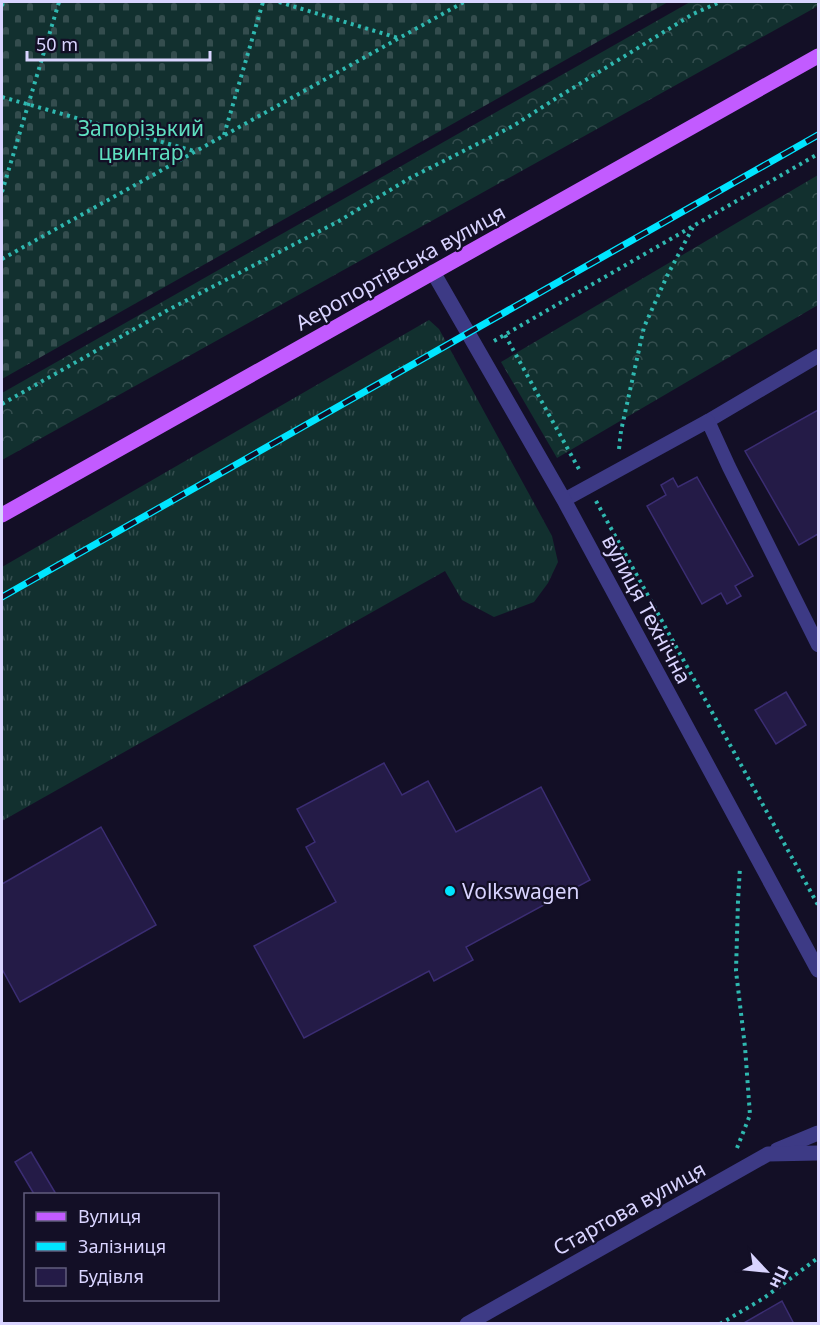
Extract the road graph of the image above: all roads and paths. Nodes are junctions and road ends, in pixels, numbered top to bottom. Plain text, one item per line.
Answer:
1 (3, 2) edge
2 (59, 2) edge
3 (263, 2) edge
4 (279, 2) edge
5 (464, 2) edge
6 (720, 2) edge
7 (2, 6) edge
8 (398, 38) junction
9 (819, 56) edge
10 (2, 98) edge
11 (28, 105) junction
12 (224, 135) junction
13 (194, 152) junction
14 (819, 154) edge
15 (2, 192) edge
16 (693, 227) junction
17 (2, 259) edge
18 (433, 272) junction
19 (505, 335) junction
20 (478, 351) junction
21 (819, 356) edge
22 (2, 404) edge
23 (708, 421) junction
24 (616, 472) junction
25 (589, 487) junction
26 (564, 500) junction
27 (2, 515) edge
28 (819, 645) edge
29 (741, 866) dead end
30 (819, 905) edge
31 (819, 970) edge
32 (819, 1133) edge
33 (819, 1153) edge
34 (768, 1154) junction
35 (725, 1178) junction
36 (819, 1258) edge
37 (467, 1323) edge
38 (720, 1323) edge

1 - 7 path
2 - 11 path
3 - 12 path
4 - 8 path
5 - 8 path
6 - 22 path
8 - 12 path
9 - 18 main road, Аеропортівська вулиця
10 - 11 path
11 - 13 path
11 - 15 path
12 - 13 path
13 - 17 path
14 - 16 path
16 - 19 path
16 - 24 path
18 - 20 street, вулиця Технічна
18 - 27 main road, Аеропортівська вулиця
19 - 20 path
19 - 25 path
20 - 26 street, вулиця Технічна
21 - 23 lane
23 - 24 lane
23 - 28 lane
24 - 25 lane
25 - 26 lane
25 - 30 path
26 - 31 street, вулиця Технічна
29 - 35 path
32 - 34 street
33 - 34 street, Стартова вулиця
34 - 35 street, Стартова вулиця
35 - 37 street, Стартова вулиця
36 - 38 path

